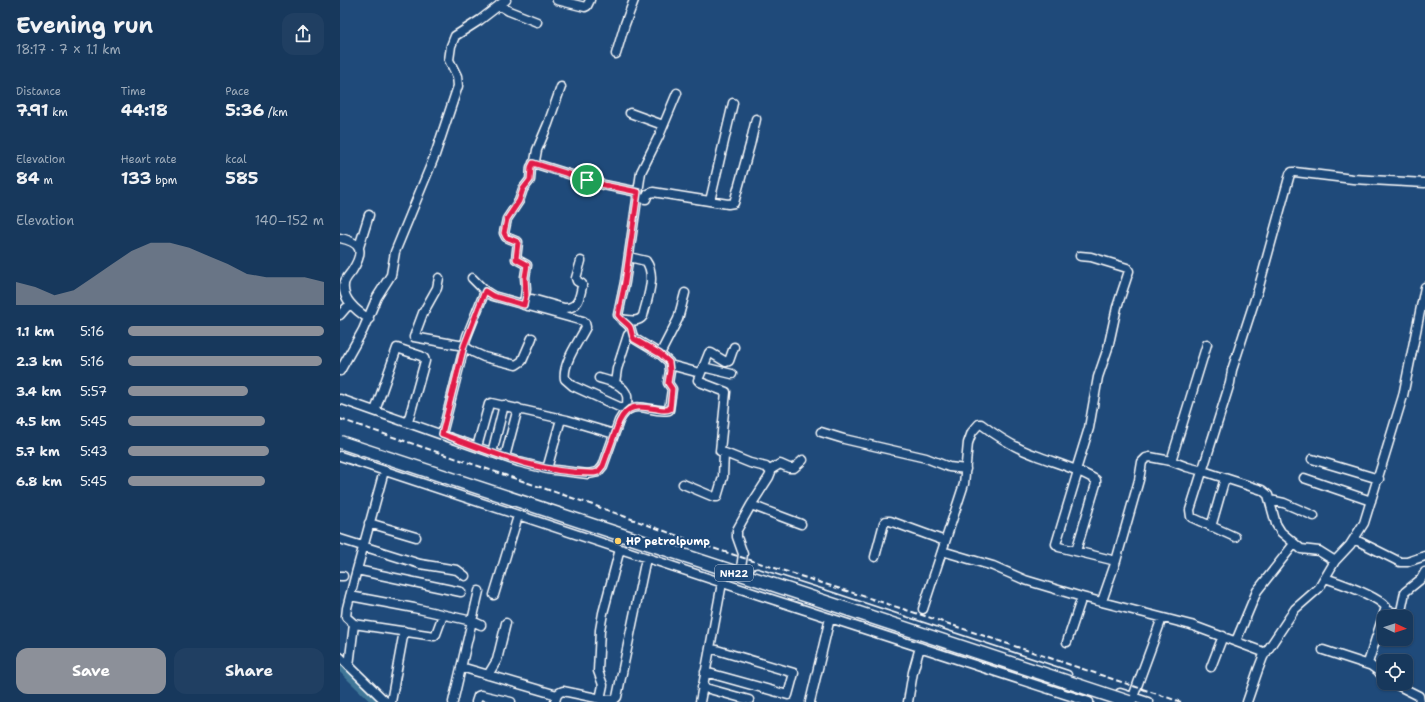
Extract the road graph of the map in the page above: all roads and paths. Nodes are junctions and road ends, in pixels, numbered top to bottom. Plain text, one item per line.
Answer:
1 (557, 0) edge
2 (590, 0) edge
3 (634, 0) edge
4 (502, 2) edge
5 (537, 22) dead end
6 (616, 54) dead end
7 (561, 87) dead end
8 (677, 93) dead end
9 (733, 103) dead end
10 (630, 113) dead end
11 (756, 119) dead end
12 (663, 125) junction
13 (533, 163) junction
14 (1425, 183) edge
15 (637, 195) junction
16 (710, 201) junction
17 (369, 215) dead end
18 (340, 238) edge
19 (359, 247) junction
20 (1080, 256) dead end
21 (629, 257) junction
22 (581, 261) dead end
23 (439, 278) dead end
24 (472, 278) dead end
25 (1425, 287) edge
26 (342, 288) edge
27 (485, 291) junction
28 (685, 293) dead end
29 (351, 304) junction
30 (526, 305) junction
31 (340, 315) edge
32 (368, 319) junction
33 (621, 319) junction
34 (1421, 327) edge
35 (628, 335) dead end
36 (532, 338) dead end
37 (1207, 344) dead end
38 (464, 346) junction
39 (734, 347) dead end
40 (660, 354) junction
41 (670, 365) junction
42 (701, 370) junction
43 (340, 371) edge
44 (732, 374) dead end
45 (599, 378) dead end
46 (615, 383) junction
47 (340, 399) edge
48 (504, 405) junction
49 (518, 408) junction
50 (627, 410) junction
51 (375, 411) junction
52 (561, 419) junction
53 (408, 422) junction
54 (821, 432) dead end
55 (442, 434) junction
56 (614, 434) junction
57 (340, 436) edge
58 (340, 442) edge
59 (359, 442) junction
60 (477, 447) junction
61 (340, 450) edge
62 (492, 453) junction
63 (724, 453) junction
64 (340, 456) edge
65 (505, 457) junction
66 (1312, 459) dead end
67 (353, 460) junction
68 (802, 460) dead end
69 (1171, 461) junction
70 (547, 469) junction
71 (770, 470) junction
72 (966, 470) junction
73 (1077, 470) junction
74 (384, 471) junction
75 (1203, 471) junction
76 (1225, 478) junction
77 (1304, 478) dead end
78 (1379, 479) junction
79 (683, 484) dead end
80 (1270, 500) junction
81 (1372, 501) junction
82 (751, 505) junction
83 (518, 516) junction
84 (1314, 516) dead end
85 (370, 523) junction
86 (801, 524) dead end
87 (1211, 527) junction
88 (618, 528) junction
89 (416, 537) dead end
90 (1235, 537) dead end
91 (340, 539) edge
92 (1354, 539) junction
93 (945, 541) junction
94 (1294, 544) junction
95 (363, 545) junction
96 (616, 548) junction
97 (942, 551) junction
98 (1076, 551) junction
99 (1425, 556) edge
100 (875, 557) dead end
101 (646, 558) junction
102 (1116, 561) junction
103 (1334, 561) junction
104 (741, 568) junction
105 (357, 570) junction
106 (1425, 572) edge
107 (465, 576) dead end
108 (1325, 578) junction
109 (722, 583) junction
110 (1422, 584) edge
111 (479, 591) dead end
112 (461, 592) dead end
113 (494, 595) dead end
114 (350, 596) junction
115 (1082, 596) junction
116 (1102, 601) junction
117 (923, 609) dead end
118 (1386, 610) edge
119 (1401, 610) edge
120 (443, 614) junction
121 (830, 618) junction
122 (894, 618) junction
123 (1162, 618) junction
124 (472, 621) junction
125 (506, 623) dead end
126 (354, 624) junction
127 (481, 625) dead end
128 (404, 631) junction
129 (1223, 636) junction
130 (1377, 636) edge
131 (887, 637) junction
132 (1236, 641) junction
133 (1067, 642) dead end
134 (920, 647) junction
135 (710, 648) junction
136 (1323, 650) dead end
137 (1266, 653) junction
138 (340, 657) edge
139 (1369, 665) junction
140 (349, 666) junction
141 (461, 667) junction
142 (1212, 667) dead end
143 (1377, 670) edge
144 (705, 672) junction
145 (488, 675) junction
146 (702, 687) junction
147 (1407, 690) edge
148 (556, 698) edge
149 (600, 699) junction
150 (749, 700) dead end
151 (1131, 700) edge
152 (386, 702) edge
153 (391, 702) edge
154 (453, 702) edge
155 (476, 702) edge
156 (511, 702) edge
157 (700, 702) edge
158 (810, 702) edge
159 (908, 702) edge
160 (1089, 702) edge
161 (1106, 702) edge
162 (1148, 702) edge
163 (1247, 702) edge
164 (1420, 702) edge

1 - 2 street
3 - 6 street
4 - 5 street
4 - 32 street
7 - 13 street
8 - 12 street
9 - 16 street
10 - 12 street
11 - 16 street
12 - 15 street
13 - 15 street
13 - 30 street
14 - 75 street
15 - 16 street
15 - 21 street
17 - 19 street
18 - 19 street
19 - 26 street
20 - 73 street
21 - 33 street
21 - 33 street
22 - 30 street
23 - 38 street
24 - 27 street
25 - 34 street
26 - 29 street
27 - 30 street
27 - 38 street
28 - 40 street
29 - 31 street
29 - 32 street
30 - 50 street
32 - 43 street
33 - 40 street
34 - 78 street
35 - 46 street
36 - 38 street
37 - 69 street
38 - 55 street
39 - 42 street
40 - 41 street
41 - 42 street
41 - 50 street
42 - 44 street
42 - 63 street
45 - 46 street
46 - 50 street
47 - 51 street
48 - 49 street
48 - 60 street
48 - 62 street
49 - 52 street
49 - 65 street
50 - 56 street
51 - 53 street
51 - 53 street
52 - 56 street
52 - 70 street
53 - 55 street
54 - 72 street
55 - 60 street
56 - 70 street
57 - 59 street
58 - 151 highway, NH22, bridge
59 - 67 street
59 - 88 street
60 - 62 street
61 - 161 highway, NH22
62 - 65 street
63 - 71 street
63 - 79 street
64 - 67 street
65 - 70 street
66 - 78 street
67 - 74 street
68 - 71 street
69 - 75 street
69 - 102 street
71 - 82 street
72 - 73 street
72 - 93 street
73 - 98 street
73 - 98 street
74 - 83 street
74 - 85 street
75 - 76 street
75 - 87 street
76 - 80 street
76 - 87 street
77 - 81 street
78 - 81 street
80 - 84 street
80 - 94 street
81 - 92 street
82 - 86 street
82 - 104 street
83 - 96 street
83 - 113 street
85 - 89 street
85 - 95 street
87 - 90 street
88 - 96 street
88 - 104 street
91 - 95 street
92 - 99 street
92 - 103 street
93 - 97 street
93 - 100 street
94 - 103 street
94 - 132 street
95 - 105 street
95 - 107 street
96 - 101 street
96 - 149 street
97 - 115 street
97 - 117 street
98 - 102 street
101 - 109 street
101 - 149 street
102 - 116 street
103 - 108 street
104 - 122 street
105 - 112 street
105 - 114 street
106 - 110 street
108 - 118 street
108 - 137 street
109 - 121 street
109 - 135 street
110 - 119 street
111 - 124 street
114 - 120 street
114 - 126 street
115 - 116 street
115 - 133 street
116 - 123 street
120 - 124 street
120 - 128 street
121 - 131 street
121 - 158 street
122 - 131 street
122 - 151 street
123 - 129 street
123 - 151 street
124 - 127 street
124 - 141 street
125 - 145 street
126 - 128 street
126 - 140 street
128 - 153 street
129 - 132 street
129 - 142 street
130 - 139 street
131 - 134 street
132 - 137 street
134 - 159 street
134 - 160 street
135 - 144 street
135 - 144 street
136 - 139 street
137 - 163 street
138 - 140 street
139 - 143 street
140 - 152 street
141 - 145 street
141 - 154 street
144 - 146 street
145 - 148 street
146 - 150 street
146 - 157 street
147 - 164 street
148 - 149 street
151 - 162 street
155 - 156 street

